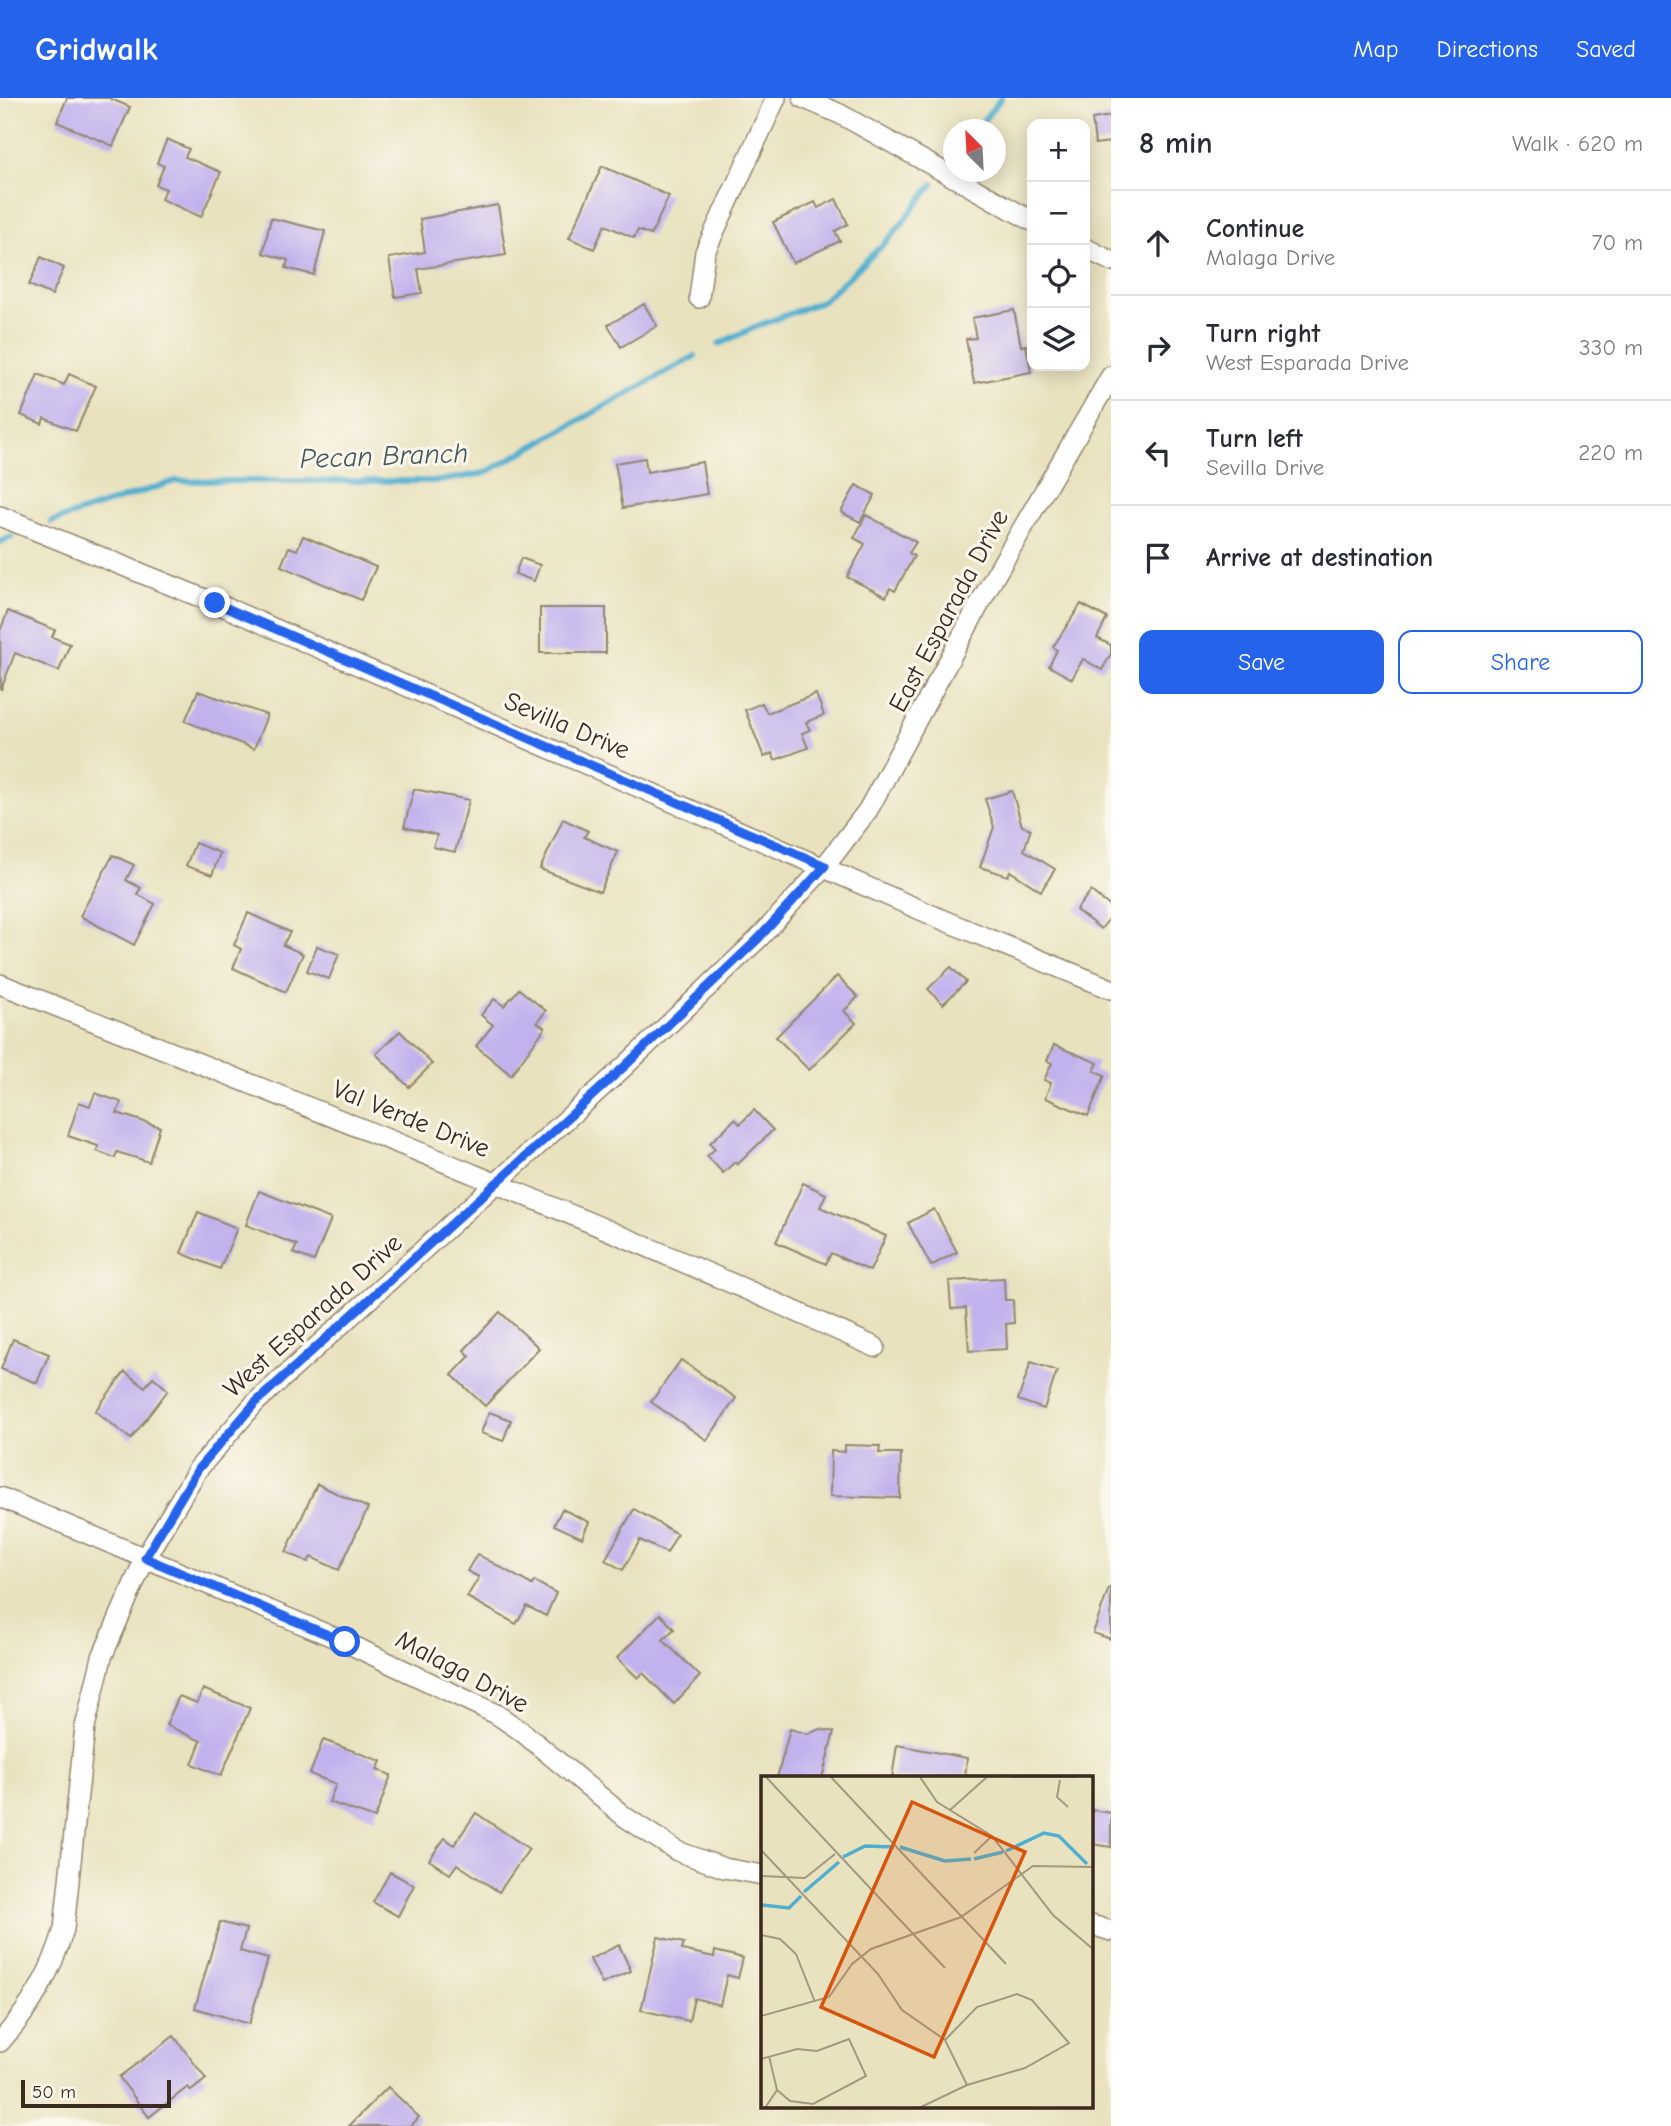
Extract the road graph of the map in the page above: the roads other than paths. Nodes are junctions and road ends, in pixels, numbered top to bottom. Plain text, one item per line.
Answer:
1 (776, 98) edge
2 (803, 98) edge
3 (1027, 218) edge
4 (1090, 250) edge
5 (1111, 261) edge
6 (699, 298) dead end
7 (1111, 376) edge
8 (0, 516) edge
9 (825, 866) junction
10 (0, 985) edge
11 (1111, 989) edge
12 (500, 1182) junction
13 (875, 1347) dead end
14 (0, 1497) edge
15 (145, 1558) junction
16 (761, 1875) edge
17 (1094, 1926) edge
18 (1111, 1931) edge
19 (0, 2042) edge

1 - 6 street
2 - 3 street
4 - 5 street
7 - 9 street, East Esparada Drive
8 - 9 street, Sevilla Drive
9 - 11 street, Sevilla Drive
9 - 12 street, West Esparada Drive
10 - 12 street, Val Verde Drive
12 - 13 street, Val Verde Drive
12 - 15 street, West Esparada Drive
14 - 15 street, Malaga Drive
15 - 16 street, Malaga Drive
15 - 19 street, West Esparada Drive
17 - 18 street

